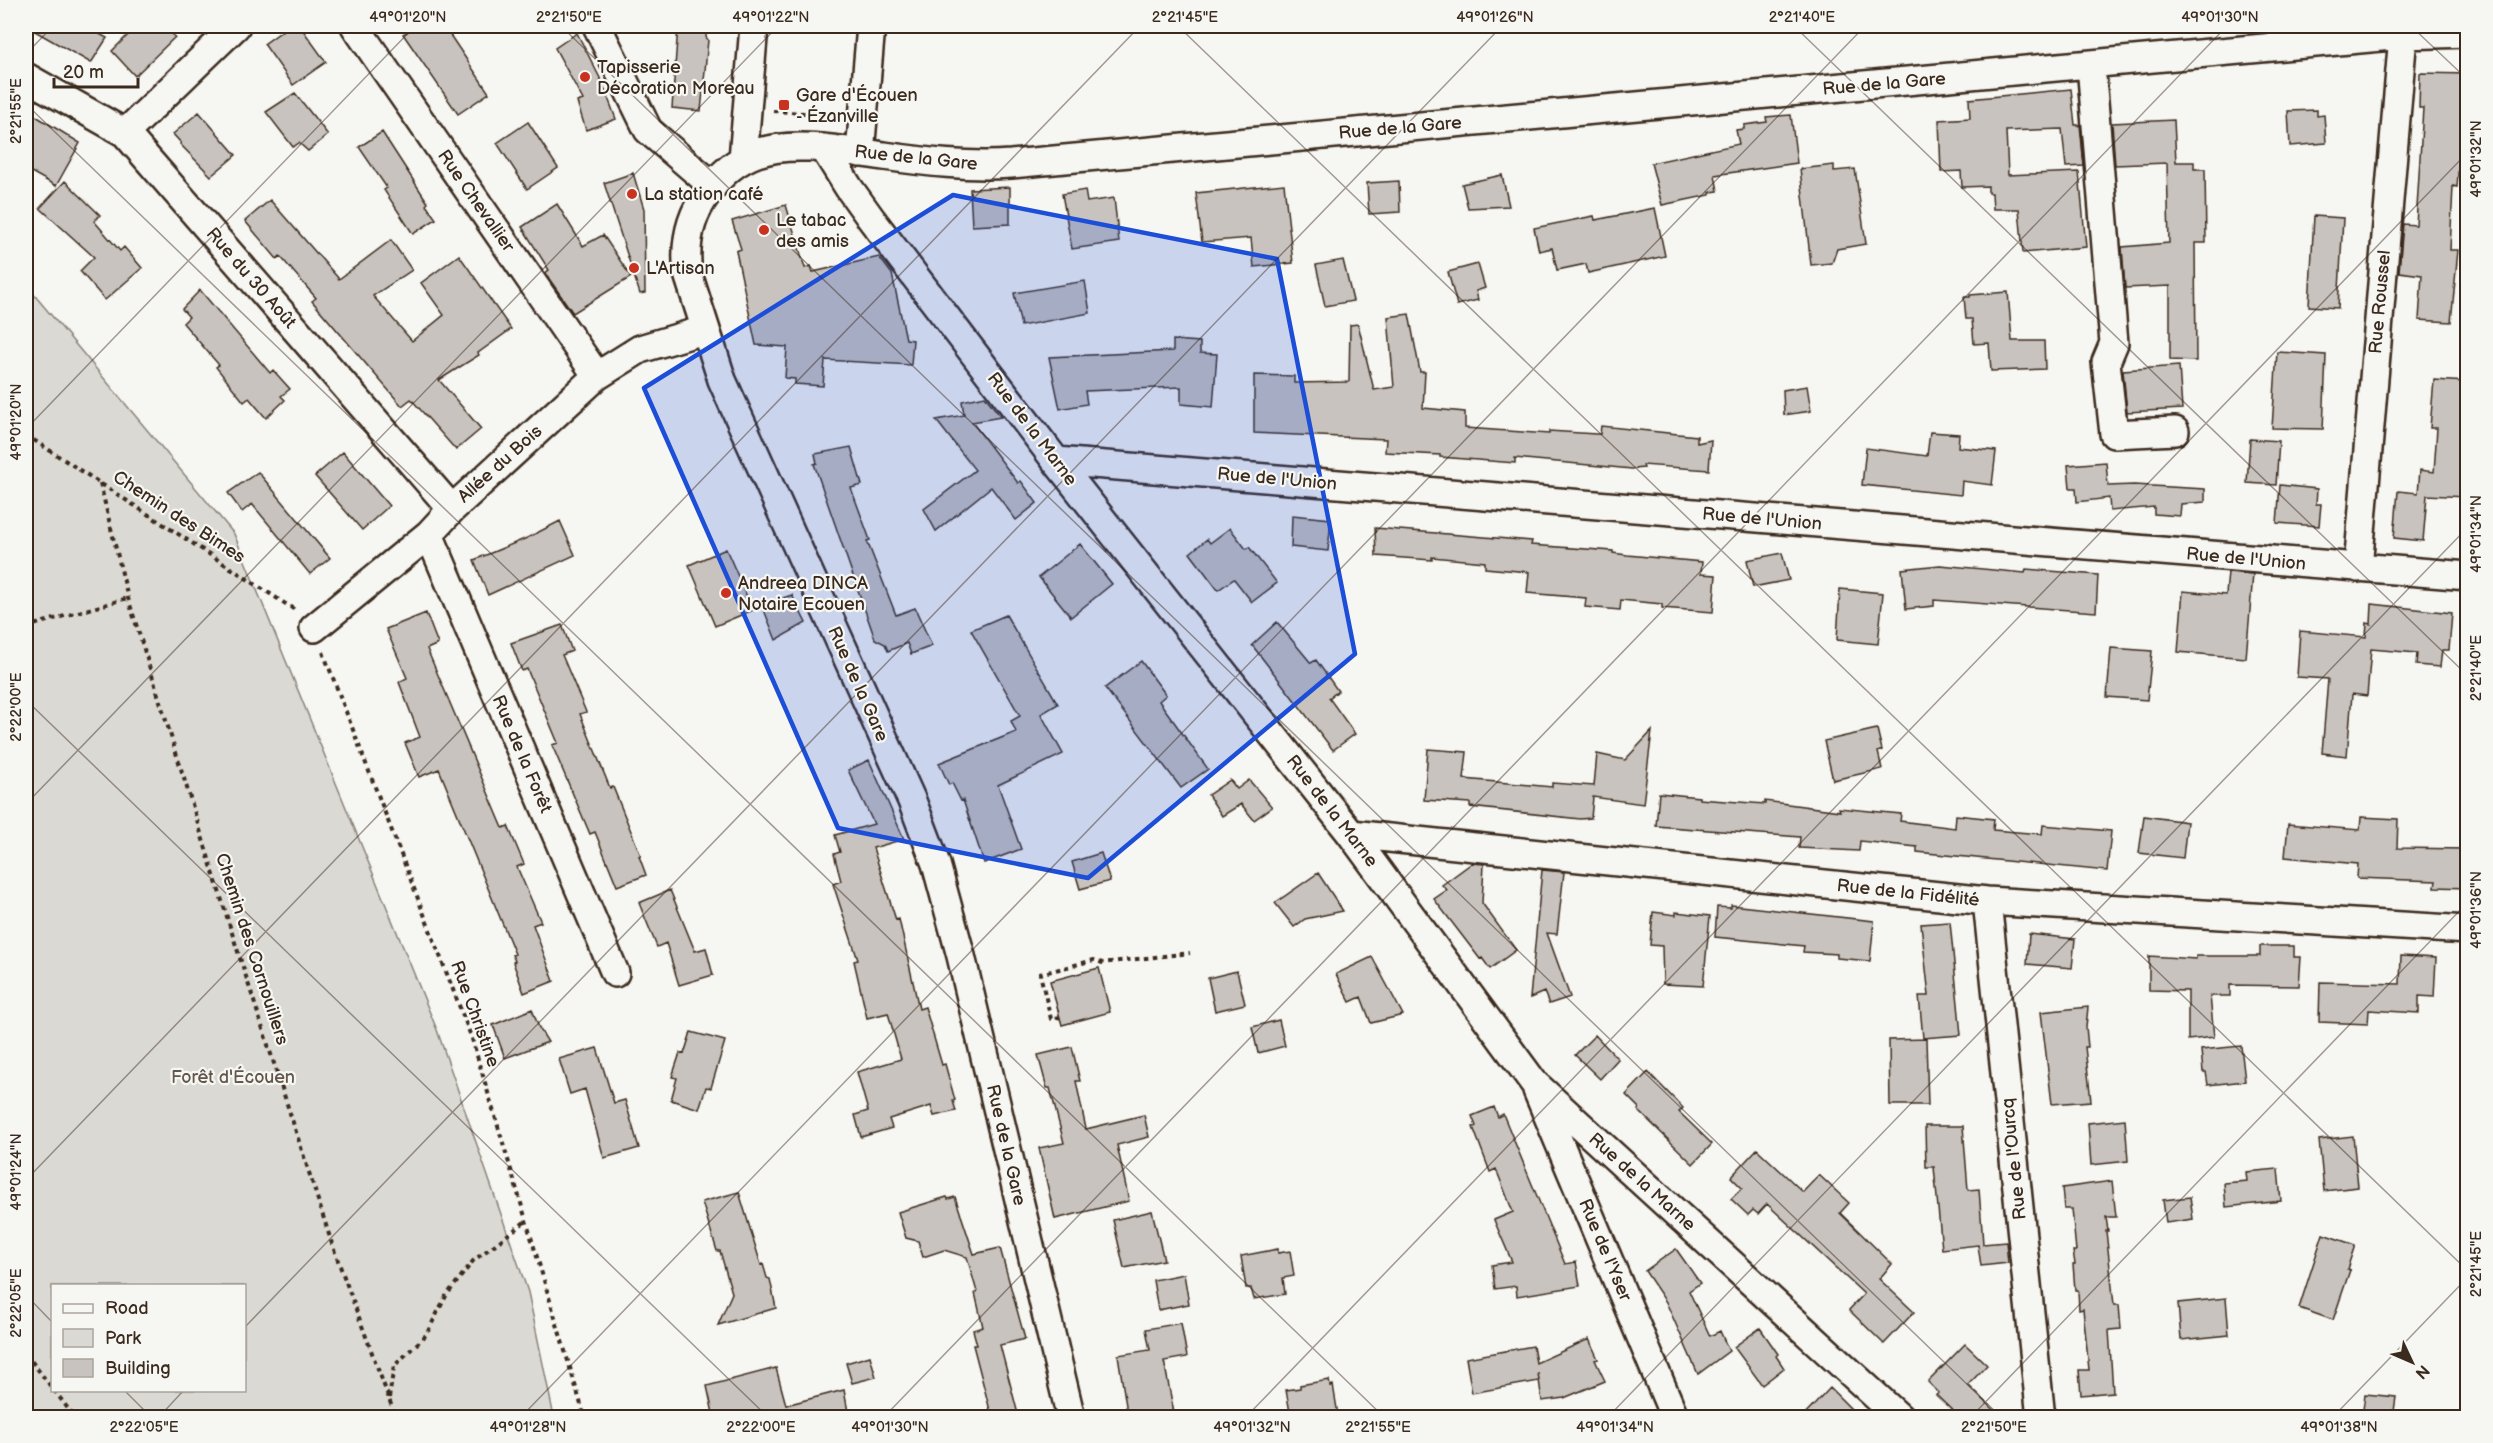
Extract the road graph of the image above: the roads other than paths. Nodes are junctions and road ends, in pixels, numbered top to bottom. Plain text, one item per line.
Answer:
1 (236, 26) edge
2 (355, 26) edge
3 (597, 26) edge
4 (754, 26) edge
5 (872, 26) edge
6 (2468, 33) edge
7 (2403, 35) junction
8 (2091, 65) junction
9 (26, 77) edge
10 (124, 134) junction
11 (825, 148) junction
12 (860, 153) junction
13 (743, 159) junction
14 (713, 186) junction
15 (704, 330) junction
16 (597, 376) junction
17 (2175, 431) dead end
18 (1056, 461) junction
19 (452, 508) junction
20 (429, 534) junction
21 (2358, 568) junction
22 (2468, 576) edge
23 (314, 628) road end
24 (1351, 834) junction
25 (1987, 901) junction
26 (2468, 930) edge
27 (615, 973) dead end
28 (1534, 1083) junction
29 (1071, 1418) edge
30 (1675, 1418) edge
31 (1900, 1418) edge
32 (2041, 1418) edge

1 - 10 street
2 - 16 street, Rue Chevallier
3 - 14 street
4 - 13 street
5 - 12 street
6 - 7 street, Rue de la Gare
7 - 8 street, Rue de la Gare
7 - 21 street, Rue Roussel
8 - 12 street, Rue de la Gare
8 - 17 street
9 - 10 street, Rue du 30 Août
10 - 19 street, Rue du 30 Août
11 - 12 street, Rue de la Gare
11 - 13 street, Rue de la Gare
11 - 18 street, Rue de la Marne
13 - 14 street, Rue de la Gare
14 - 15 street, Rue de la Gare
15 - 16 street, Allée du Bois
15 - 29 street, Rue de la Gare
16 - 19 street, Allée du Bois
18 - 21 street, Rue de l'Union
18 - 24 street, Rue de la Marne
19 - 20 street, Allée du Bois
20 - 23 street, Allée du Bois
20 - 27 street, Rue de la Forêt
21 - 22 street, Rue de l'Union
24 - 25 street, Rue de la Fidélité
24 - 28 street, Rue de la Marne
25 - 26 street, Rue de la Fidélité
25 - 32 street, Rue de l'Ourcq
28 - 30 street, Rue de l'Yser
28 - 31 street, Rue de la Marne

